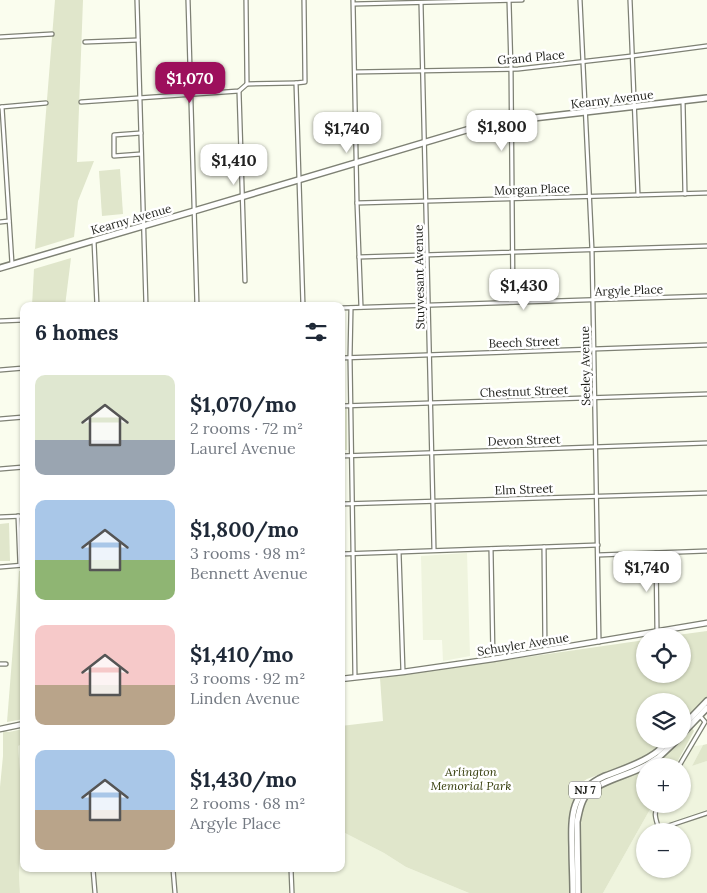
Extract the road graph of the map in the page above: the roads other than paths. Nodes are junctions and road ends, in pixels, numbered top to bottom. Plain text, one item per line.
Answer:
1 (137, 0) edge
2 (188, 0) edge
3 (246, 0) edge
4 (304, 0) edge
5 (509, 0) edge
6 (522, 0) edge
7 (580, 0) edge
8 (630, 0) edge
9 (353, 2) edge
10 (422, 3) junction
11 (52, 34) dead end
12 (0, 37) edge
13 (138, 40) junction
14 (85, 42) dead end
15 (707, 46) edge
16 (632, 56) junction
17 (584, 61) junction
18 (511, 69) junction
19 (423, 70) junction
20 (355, 72) junction
21 (296, 82) junction
22 (247, 84) junction
23 (240, 91) junction
24 (191, 95) junction
25 (140, 98) junction
26 (707, 98) edge
27 (683, 101) junction
28 (81, 102) dead end
29 (46, 103) dead end
30 (1, 107) edge
31 (634, 107) junction
32 (586, 112) junction
33 (511, 121) junction
34 (141, 133) junction
35 (424, 142) junction
36 (142, 154) junction
37 (356, 163) junction
38 (6, 166) junction
39 (0, 167) edge
40 (299, 180) junction
41 (707, 193) edge
42 (685, 194) junction
43 (638, 195) junction
44 (243, 196) junction
45 (589, 196) junction
46 (512, 199) junction
47 (426, 201) junction
48 (357, 203) junction
49 (194, 211) junction
50 (10, 221) junction
51 (0, 222) edge
52 (144, 226) junction
53 (94, 241) junction
54 (707, 246) edge
55 (592, 250) junction
56 (513, 253) junction
57 (427, 255) junction
58 (359, 257) junction
59 (12, 264) junction
60 (0, 268) edge
61 (245, 281) dead end
62 (707, 296) edge
63 (593, 300) junction
64 (97, 302) edge
65 (146, 302) edge
66 (197, 302) edge
67 (303, 302) edge
68 (513, 302) junction
69 (428, 305) junction
70 (360, 307) junction
71 (345, 308) edge
72 (351, 308) junction
73 (20, 320) edge
74 (0, 321) edge
75 (707, 345) edge
76 (594, 349) junction
77 (429, 354) junction
78 (350, 357) junction
79 (345, 358) edge
80 (20, 368) edge
81 (0, 370) edge
82 (707, 394) edge
83 (595, 398) junction
84 (430, 402) junction
85 (345, 406) edge
86 (351, 406) junction
87 (20, 417) edge
88 (0, 419) edge
89 (707, 443) edge
90 (596, 447) junction
91 (431, 452) junction
92 (352, 455) junction
93 (345, 456) edge
94 (20, 467) edge
95 (0, 469) edge
96 (707, 493) edge
97 (597, 496) junction
98 (432, 501) junction
99 (345, 504) edge
100 (353, 504) junction
101 (18, 516) joint
102 (0, 517) edge
103 (20, 540) edge
104 (598, 545) junction
105 (544, 547) junction
106 (491, 549) junction
107 (434, 550) junction
108 (707, 551) edge
109 (399, 552) junction
110 (353, 553) junction
111 (656, 553) junction
112 (345, 554) edge
113 (598, 555) junction
114 (20, 565) edge
115 (0, 567) edge
116 (707, 623) edge
117 (657, 628) edge
118 (679, 628) edge
119 (636, 636) edge
120 (599, 642) junction
121 (545, 650) junction
122 (493, 659) junction
123 (0, 664) edge
124 (6, 664) dead end
125 (403, 672) junction
126 (355, 678) junction
127 (345, 679) edge
128 (707, 701) edge
129 (707, 708) edge
130 (700, 716) junction
131 (691, 718) edge
132 (20, 725) edge
133 (691, 725) edge
134 (0, 729) edge
135 (661, 748) edge
136 (669, 748) edge
137 (659, 758) edge
138 (685, 758) edge
139 (636, 770) edge
140 (655, 813) edge
141 (707, 813) edge
142 (93, 872) edge
143 (173, 872) edge
144 (292, 872) edge
145 (95, 893) edge
146 (175, 893) edge
147 (292, 893) edge
148 (573, 893) edge
149 (578, 893) edge

1 - 13 street
2 - 24 street
3 - 22 street
4 - 21 street
5 - 6 street
5 - 10 street
5 - 18 street
7 - 17 street, Seeley Avenue
8 - 16 street
9 - 10 street
9 - 20 street
10 - 19 street, Stuyvesant Avenue
11 - 12 street
13 - 14 street
13 - 25 street
15 - 16 street, Grand Place
16 - 17 street, Grand Place
16 - 31 street
17 - 18 street, Grand Place
17 - 32 street, Seeley Avenue
18 - 19 street, Grand Place
18 - 33 street
19 - 20 street, Grand Place
19 - 35 street, Stuyvesant Avenue
20 - 37 street
21 - 22 street
21 - 40 street
22 - 23 street
23 - 24 street
23 - 44 street
24 - 25 street
24 - 49 street
25 - 28 street
25 - 34 street
26 - 27 main road, Kearny Avenue
27 - 31 main road, Kearny Avenue
27 - 42 street
29 - 30 street
30 - 38 street
31 - 32 main road, Kearny Avenue
31 - 43 street
32 - 33 main road, Kearny Avenue
32 - 45 street, Seeley Avenue
33 - 35 main road, Kearny Avenue
33 - 46 street
34 - 36 street
34 - 36 street
35 - 37 main road, Kearny Avenue
35 - 47 street, Stuyvesant Avenue
36 - 52 street
37 - 40 main road, Kearny Avenue
37 - 48 street
38 - 39 street
38 - 50 street
40 - 44 main road, Kearny Avenue
40 - 67 street
41 - 42 street, Morgan Place
42 - 43 street, Morgan Place
43 - 45 street, Morgan Place
44 - 49 main road, Kearny Avenue
44 - 61 street
45 - 46 street, Morgan Place
45 - 55 street, Seeley Avenue
46 - 47 street, Morgan Place
46 - 56 street
47 - 48 street, Morgan Place
47 - 57 street, Stuyvesant Avenue
48 - 58 street
49 - 52 main road, Kearny Avenue
49 - 66 street
50 - 51 street
50 - 59 street
52 - 53 main road, Kearny Avenue
52 - 65 street
53 - 59 main road, Kearny Avenue
53 - 64 street
54 - 55 street
55 - 56 street
55 - 63 street, Seeley Avenue
56 - 57 street
56 - 68 street
57 - 58 street
57 - 69 street, Stuyvesant Avenue
58 - 70 street
59 - 60 main road, Kearny Avenue
62 - 63 street, Argyle Place
63 - 68 street, Argyle Place
63 - 76 street, Seeley Avenue
68 - 69 street, Argyle Place
69 - 70 street, Argyle Place
69 - 77 street, Stuyvesant Avenue
70 - 72 street, Argyle Place
71 - 72 street, Argyle Place
72 - 78 street
73 - 74 street
75 - 76 street, Beech Street
76 - 77 street, Beech Street
76 - 83 street, Seeley Avenue
77 - 78 street, Beech Street
77 - 84 street, Stuyvesant Avenue
78 - 79 street, Beech Street
78 - 86 street
80 - 81 street
82 - 83 street, Chestnut Street
83 - 84 street, Chestnut Street
83 - 90 street, Seeley Avenue
84 - 86 street, Chestnut Street
84 - 91 street, Stuyvesant Avenue
85 - 86 street, Chestnut Street
86 - 92 street
87 - 88 street
89 - 90 street, Devon Street
90 - 91 street, Devon Street
90 - 97 street, Seeley Avenue
91 - 92 street, Devon Street
91 - 98 street, Stuyvesant Avenue
92 - 93 street, Devon Street
92 - 100 street
94 - 95 street
96 - 97 street, Elm Street
97 - 98 street, Elm Street
97 - 104 street, Seeley Avenue
98 - 100 street, Elm Street
98 - 107 street, Stuyvesant Avenue
99 - 100 street, Elm Street
100 - 110 street
101 - 102 street
101 - 103 street
104 - 105 street
104 - 113 street, Seeley Avenue
105 - 106 street
105 - 121 street
106 - 107 street
106 - 122 street
107 - 109 street
108 - 111 street
109 - 110 street
109 - 125 street
110 - 112 street
110 - 126 street
111 - 113 street
111 - 117 street
113 - 120 street, Seeley Avenue
114 - 115 street
116 - 118 main road, Schuyler Avenue
119 - 120 main road, Schuyler Avenue
120 - 121 main road, Schuyler Avenue
121 - 122 main road, Schuyler Avenue
122 - 125 main road, Schuyler Avenue
123 - 124 street
125 - 126 main road, Schuyler Avenue
126 - 127 main road, Schuyler Avenue
128 - 131 main road
129 - 130 main road
130 - 133 main road
130 - 138 street
132 - 134 main road
135 - 148 main road, NJ 7
136 - 137 main road, NJ 7
139 - 149 main road, NJ 7
140 - 141 street
142 - 145 street
143 - 146 street
144 - 147 street

